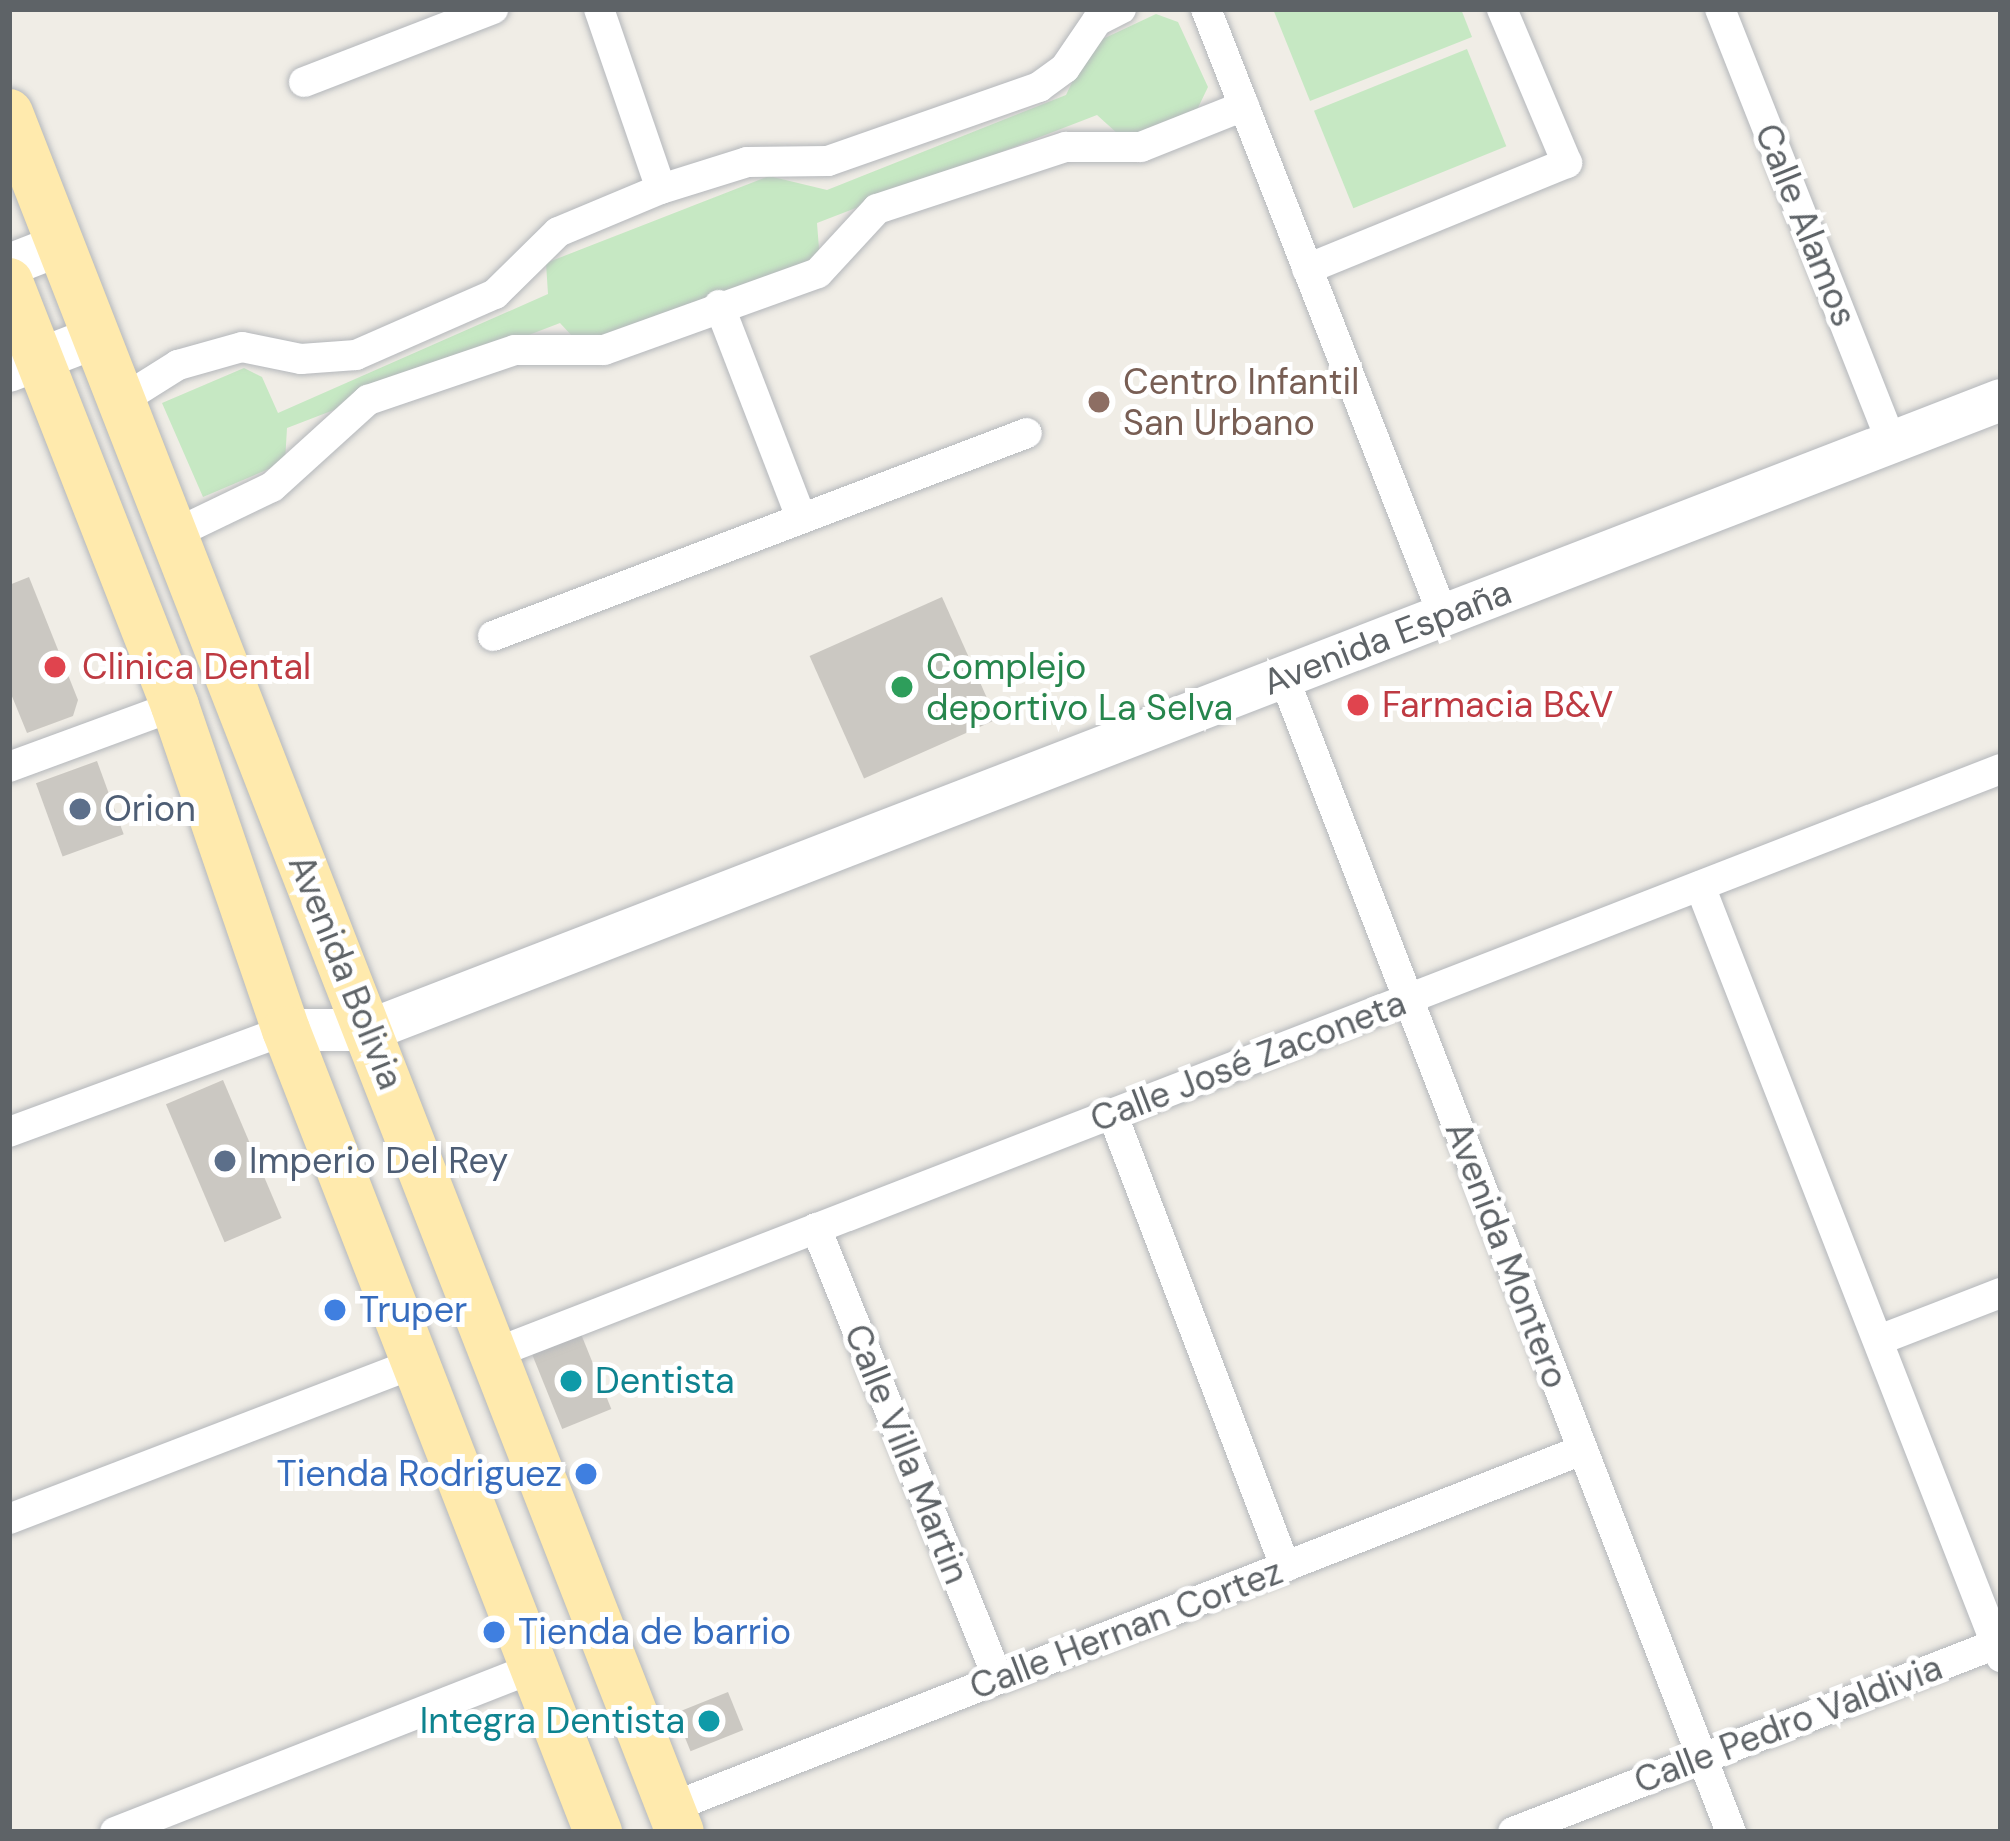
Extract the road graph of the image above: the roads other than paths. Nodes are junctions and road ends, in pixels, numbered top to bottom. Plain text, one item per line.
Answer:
1 (493, 9) edge
2 (599, 9) edge
3 (1121, 9) edge
4 (1205, 9) edge
5 (1502, 9) edge
6 (1720, 9) edge
7 (304, 82) dead end
8 (1244, 106) junction
9 (9, 112) edge
10 (661, 189) junction
11 (60, 245) junction
12 (9, 265) edge
13 (1307, 269) junction
14 (9, 282) edge
15 (718, 305) junction
16 (94, 338) junction
17 (24, 365) edge
18 (2001, 400) edge
19 (118, 402) junction
20 (1027, 433) dead end
21 (1891, 442) junction
22 (802, 518) junction
23 (170, 536) junction
24 (1443, 615) junction
25 (493, 636) dead end
26 (1284, 678) junction
27 (175, 706) junction
28 (9, 766) edge
29 (2001, 769) edge
30 (1700, 886) junction
31 (1408, 998) junction
32 (286, 1030) junction
33 (370, 1030) junction
34 (1112, 1113) junction
35 (9, 1132) edge
36 (815, 1228) junction
37 (2001, 1293) edge
38 (1879, 1340) junction
39 (495, 1353) junction
40 (415, 1363) junction
41 (1582, 1450) junction
42 (9, 1519) edge
43 (1285, 1567) junction
44 (1998, 1650) edge
45 (535, 1668) junction
46 (998, 1679) junction
47 (1701, 1756) junction
48 (675, 1820) edge
49 (115, 1832) edge
50 (598, 1832) edge
51 (1513, 1832) edge
52 (1731, 1832) edge

1 - 7 street
2 - 10 street
3 - 10 street
4 - 8 street
5 - 13 street
6 - 21 street, Calle Alamos
8 - 13 street
8 - 15 street
9 - 11 main road, Avenida Bolivia
10 - 19 street
11 - 12 street
11 - 16 main road, Avenida Bolivia
13 - 24 street
14 - 17 main road, Avenida Bolivia
15 - 22 street
15 - 23 street
16 - 17 street
16 - 19 main road, Avenida Bolivia
17 - 27 main road, Avenida Bolivia
18 - 21 street, Avenida España
19 - 23 main road, Avenida Bolivia
20 - 22 street
21 - 24 street, Avenida España
22 - 25 street
23 - 33 main road, Avenida Bolivia
24 - 26 street, Avenida España
26 - 31 street, Avenida Montero
26 - 33 street, Avenida España
27 - 28 street
27 - 32 main road, Avenida Bolivia
29 - 30 street, Calle José Zaconeta
30 - 31 street, Calle José Zaconeta
30 - 38 street
31 - 34 street, Calle José Zaconeta
31 - 41 street, Avenida Montero
32 - 33 street
32 - 35 street
32 - 40 main road, Avenida Bolivia
33 - 39 main road, Avenida Bolivia
34 - 36 street, Calle José Zaconeta
34 - 43 street
36 - 39 street, Calle José Zaconeta
36 - 46 street, Calle Villa Martin
37 - 38 street
38 - 44 street
39 - 48 main road, Avenida Bolivia
40 - 42 street
40 - 45 main road, Avenida Bolivia
41 - 43 street, Calle Hernan Cortez
41 - 47 street, Avenida Montero
43 - 46 street, Calle Hernan Cortez
44 - 47 street, Calle Pedro Valdivia
45 - 49 street
45 - 50 main road, Avenida Bolivia
46 - 48 street, Calle Hernan Cortez
47 - 51 street, Calle Pedro Valdivia
47 - 52 street, Avenida Montero

